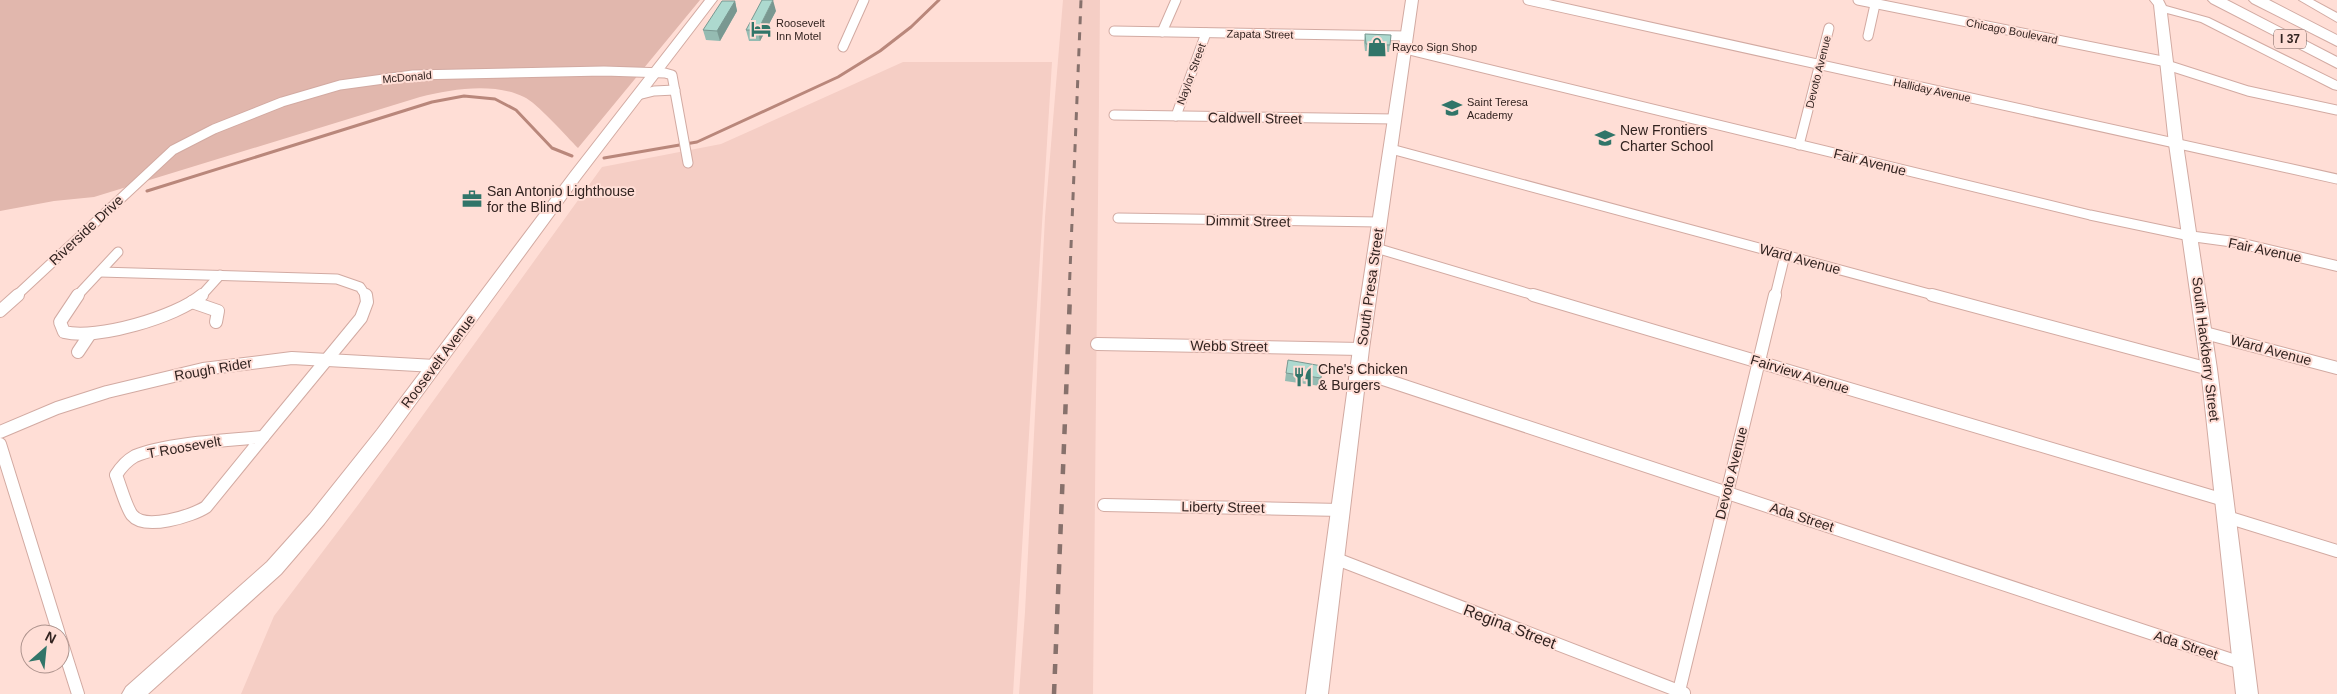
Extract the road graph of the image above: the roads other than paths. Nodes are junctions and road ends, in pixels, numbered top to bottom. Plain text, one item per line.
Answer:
1 (710, 0) edge
2 (864, 0) edge
3 (1176, 0) edge
4 (1412, 0) edge
5 (1528, 0) edge
6 (1858, 0) edge
7 (2216, 0) edge
8 (2258, 0) edge
9 (2305, 0) edge
10 (1876, 2) edge
11 (2160, 3) edge
12 (2243, 14) junction
13 (2337, 18) edge
14 (1829, 28) dead end
15 (1114, 32) dead end
16 (1162, 32) junction
17 (1206, 33) junction
18 (1868, 36) dead end
19 (2337, 37) edge
20 (2337, 41) edge
21 (1405, 42) junction
22 (843, 47) dead end
23 (2337, 63) edge
24 (2167, 64) junction
25 (1820, 65) junction
26 (2337, 71) edge
27 (655, 72) junction
28 (2337, 86) edge
29 (675, 90) junction
30 (638, 95) junction
31 (2337, 110) edge
32 (1114, 115) dead end
33 (1176, 116) junction
34 (1395, 119) junction
35 (1799, 144) junction
36 (2176, 144) junction
37 (1391, 149) junction
38 (173, 150) joint
39 (687, 158) dead end
40 (2337, 179) edge
41 (1118, 218) dead end
42 (1379, 222) junction
43 (2190, 236) junction
44 (1376, 248) junction
45 (118, 252) dead end
46 (1785, 255) junction
47 (2337, 266) edge
48 (100, 272) junction
49 (220, 275) junction
50 (192, 302) junction
51 (0, 311) edge
52 (216, 322) dead end
53 (2204, 333) junction
54 (90, 334) junction
55 (1097, 344) dead end
56 (1362, 349) junction
57 (78, 352) dead end
58 (327, 360) junction
59 (1758, 361) junction
60 (435, 366) junction
61 (2337, 368) edge
62 (2209, 369) junction
63 (1359, 371) junction
64 (0, 432) edge
65 (264, 437) junction
66 (0, 444) edge
67 (1726, 492) junction
68 (2224, 500) junction
69 (1104, 505) dead end
70 (1341, 510) junction
71 (2227, 518) junction
72 (2337, 551) edge
73 (1334, 558) junction
74 (57, 624) edge
75 (2244, 664) junction
76 (70, 668) edge
77 (1683, 693) edge
78 (78, 694) edge
79 (133, 694) edge
80 (1317, 694) edge
81 (2247, 694) edge

1 - 27 main road, Roosevelt Avenue
2 - 22 street
3 - 16 street
4 - 21 main road, South Presa Street
5 - 25 street, Halliday Avenue
6 - 10 street, Chicago Boulevard
7 - 12 highway, I 37
8 - 19 highway
8 - 20 highway, I 37
9 - 13 main road
10 - 18 street
10 - 24 street, Chicago Boulevard
11 - 24 main road, South Hackberry Street
11 - 28 main road
12 - 23 highway, I 37
12 - 26 highway
14 - 25 street, Devoto Avenue
15 - 16 street, Zapata Street
16 - 17 street, Zapata Street
17 - 21 street, Zapata Street
17 - 33 street, Naylor Street
21 - 34 main road, South Presa Street
21 - 35 street, Fair Avenue
24 - 31 street, Chicago Boulevard
24 - 36 main road, South Hackberry Street
25 - 35 street, Devoto Avenue
25 - 36 street, Halliday Avenue
27 - 29 street
27 - 30 main road, Roosevelt Avenue
27 - 38 street, McDonald
29 - 30 street
29 - 39 street
30 - 60 main road, Roosevelt Avenue
32 - 33 street, Caldwell Street
33 - 34 street, Caldwell Street
34 - 37 main road, South Presa Street
35 - 43 street, Fair Avenue
36 - 40 street, Halliday Avenue
36 - 43 main road, South Hackberry Street
37 - 42 main road, South Presa Street
37 - 46 street, Ward Avenue
38 - 51 street, Riverside Drive
41 - 42 street, Dimmit Street
42 - 44 main road, South Presa Street
43 - 47 main road, Fair Avenue
43 - 53 main road, South Hackberry Street
44 - 56 main road, South Presa Street
44 - 59 street, Fairview Avenue
45 - 48 street
46 - 59 street, Devoto Avenue
46 - 62 street, Ward Avenue
48 - 49 street, T Roosevelt
48 - 54 street
49 - 50 street
49 - 58 street, T Roosevelt
50 - 52 street
50 - 54 street
53 - 61 street, Ward Avenue
53 - 62 main road, South Hackberry Street
54 - 57 street
55 - 56 street, Webb Street
56 - 63 main road, South Presa Street
58 - 60 street, Rough Rider
58 - 64 street, Rough Rider
58 - 65 street, T Roosevelt
59 - 67 street, Devoto Avenue
59 - 68 street, Fairview Avenue
60 - 79 main road, Roosevelt Avenue
62 - 68 main road, South Hackberry Street
63 - 67 street, Ada Street
63 - 70 main road, South Presa Street
65 - 65 street, T Roosevelt
66 - 74 street
67 - 75 street, Ada Street
67 - 77 street, Devoto Avenue
68 - 71 main road, South Hackberry Street
69 - 70 street, Liberty Street
70 - 73 main road, South Presa Street
71 - 72 street
71 - 75 main road, South Hackberry Street
73 - 77 street, Regina Street
73 - 80 main road, South Presa Street
75 - 81 main road, South Hackberry Street
76 - 78 street

